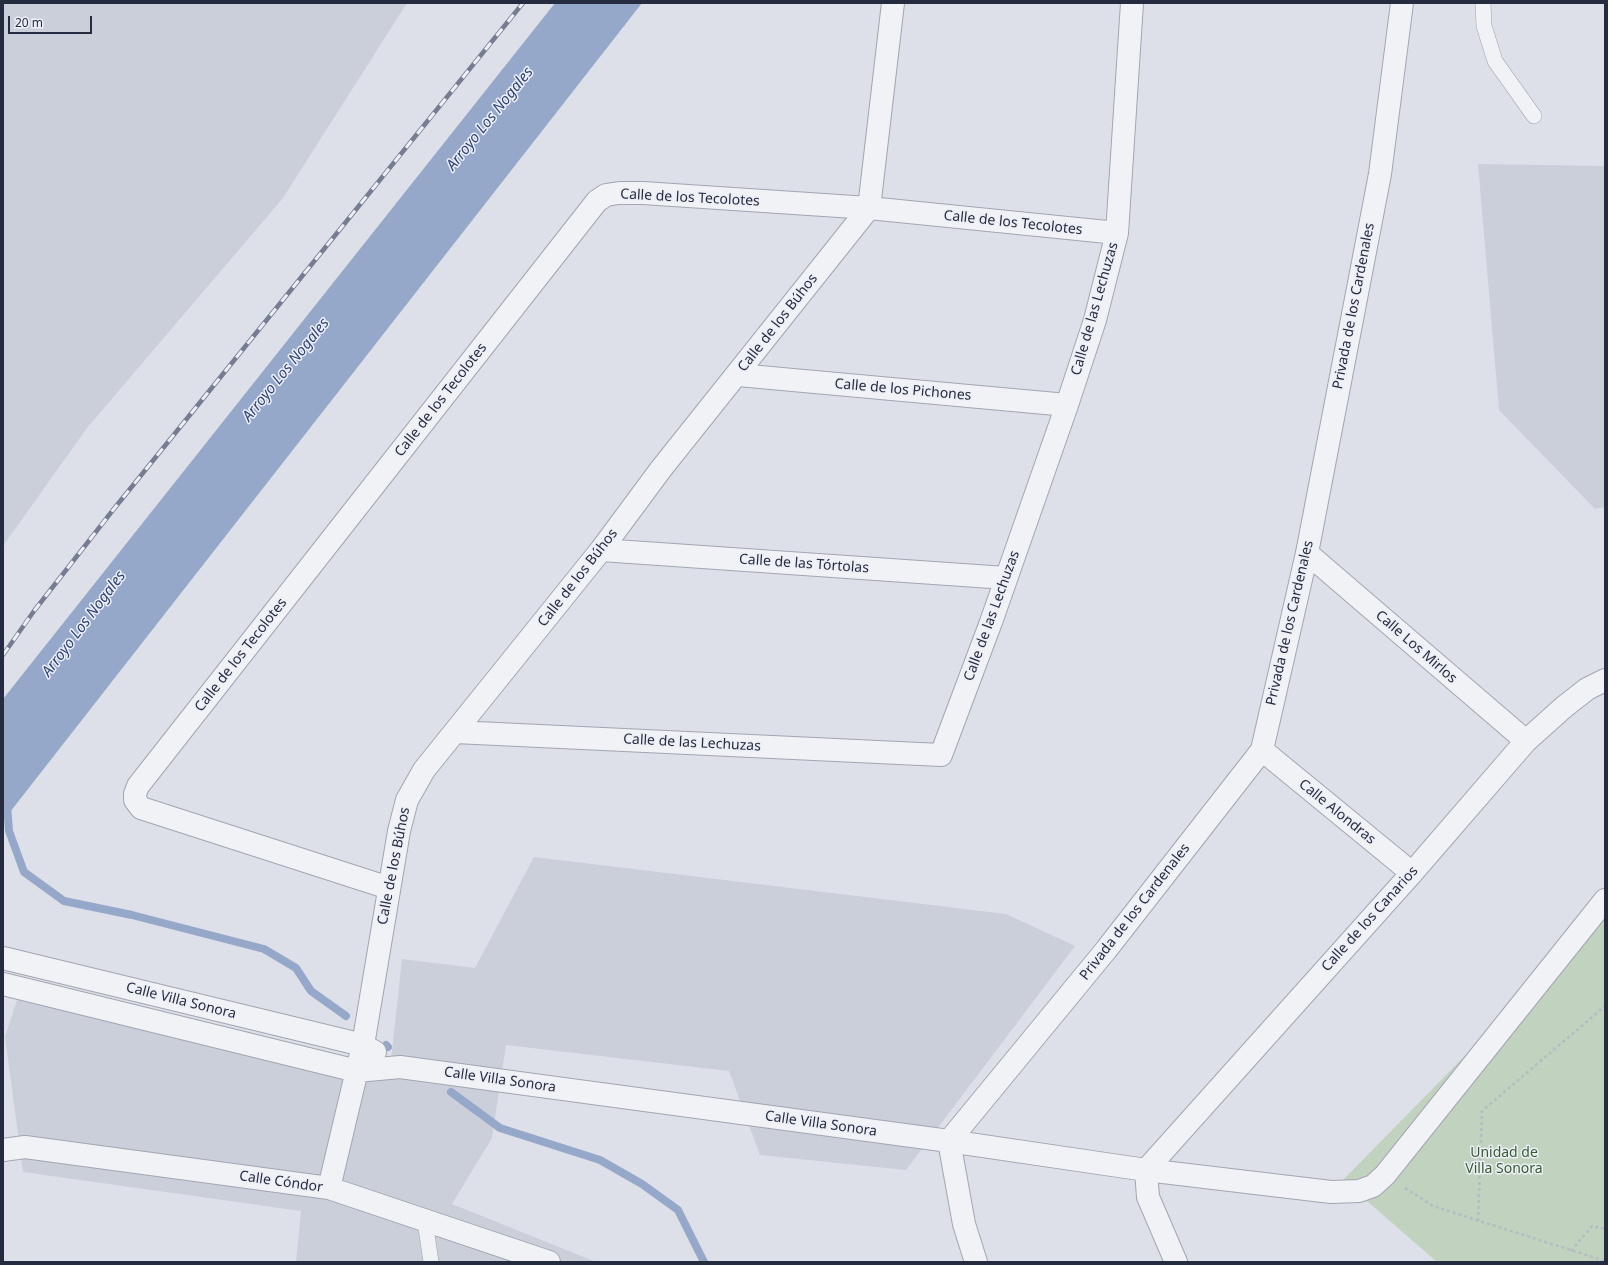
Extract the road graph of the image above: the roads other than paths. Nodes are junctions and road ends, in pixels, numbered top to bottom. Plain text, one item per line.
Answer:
1 (893, 3) edge
2 (1132, 3) edge
3 (1402, 3) edge
4 (1483, 3) edge
5 (1534, 116) dead end
6 (869, 208) junction
7 (1117, 233) junction
8 (738, 375) junction
9 (1068, 405) junction
10 (602, 550) junction
11 (1307, 553) junction
12 (1006, 578) junction
13 (1605, 680) edge
14 (455, 732) junction
15 (1526, 741) junction
16 (1262, 750) junction
17 (1412, 873) junction
18 (389, 888) junction
19 (1605, 900) edge
20 (3, 958) edge
21 (3, 984) edge
22 (363, 1045) junction
23 (400, 1067) junction
24 (357, 1071) junction
25 (950, 1141) junction
26 (3, 1150) edge
27 (1146, 1170) junction
28 (329, 1188) junction
29 (425, 1220) junction
30 (431, 1262) edge
31 (549, 1262) edge
32 (976, 1262) edge
33 (1176, 1262) edge

1 - 6 street
2 - 7 street, Calle de las Lechuzas
3 - 11 street, Privada de los Cardenales
4 - 5 lane
6 - 7 street, Calle de los Tecolotes
6 - 8 street, Calle de los Búhos
6 - 18 street, Calle de los Tecolotes
7 - 9 street, Calle de las Lechuzas
8 - 9 street, Calle de los Pichones
8 - 10 street, Calle de los Búhos
9 - 12 street, Calle de las Lechuzas
10 - 12 street, Calle de las Tórtolas
10 - 14 street, Calle de los Búhos
11 - 15 street, Calle Los Mirlos
11 - 16 street, Privada de los Cardenales
12 - 14 street, Calle de las Lechuzas
13 - 15 street, Calle de los Canarios
14 - 18 street, Calle de los Búhos
15 - 17 street, Calle de los Canarios
16 - 17 street, Calle Alondras
16 - 25 street, Privada de los Cardenales
17 - 27 street, Calle de los Canarios
18 - 22 street, Calle de los Búhos
19 - 27 street, Calle Villa Sonora
20 - 22 street, Calle Villa Sonora
21 - 24 street, Calle Villa Sonora
22 - 23 street, Calle Villa Sonora
22 - 24 street, Calle de los Búhos
23 - 24 street, Calle Villa Sonora
23 - 25 street, Calle Villa Sonora
24 - 28 street, Calle de los Búhos
25 - 27 street, Calle Villa Sonora
25 - 32 street
26 - 28 street, Calle Cóndor
27 - 33 street
28 - 29 street, Calle Cóndor
29 - 30 lane
29 - 31 street, Calle Cóndor

